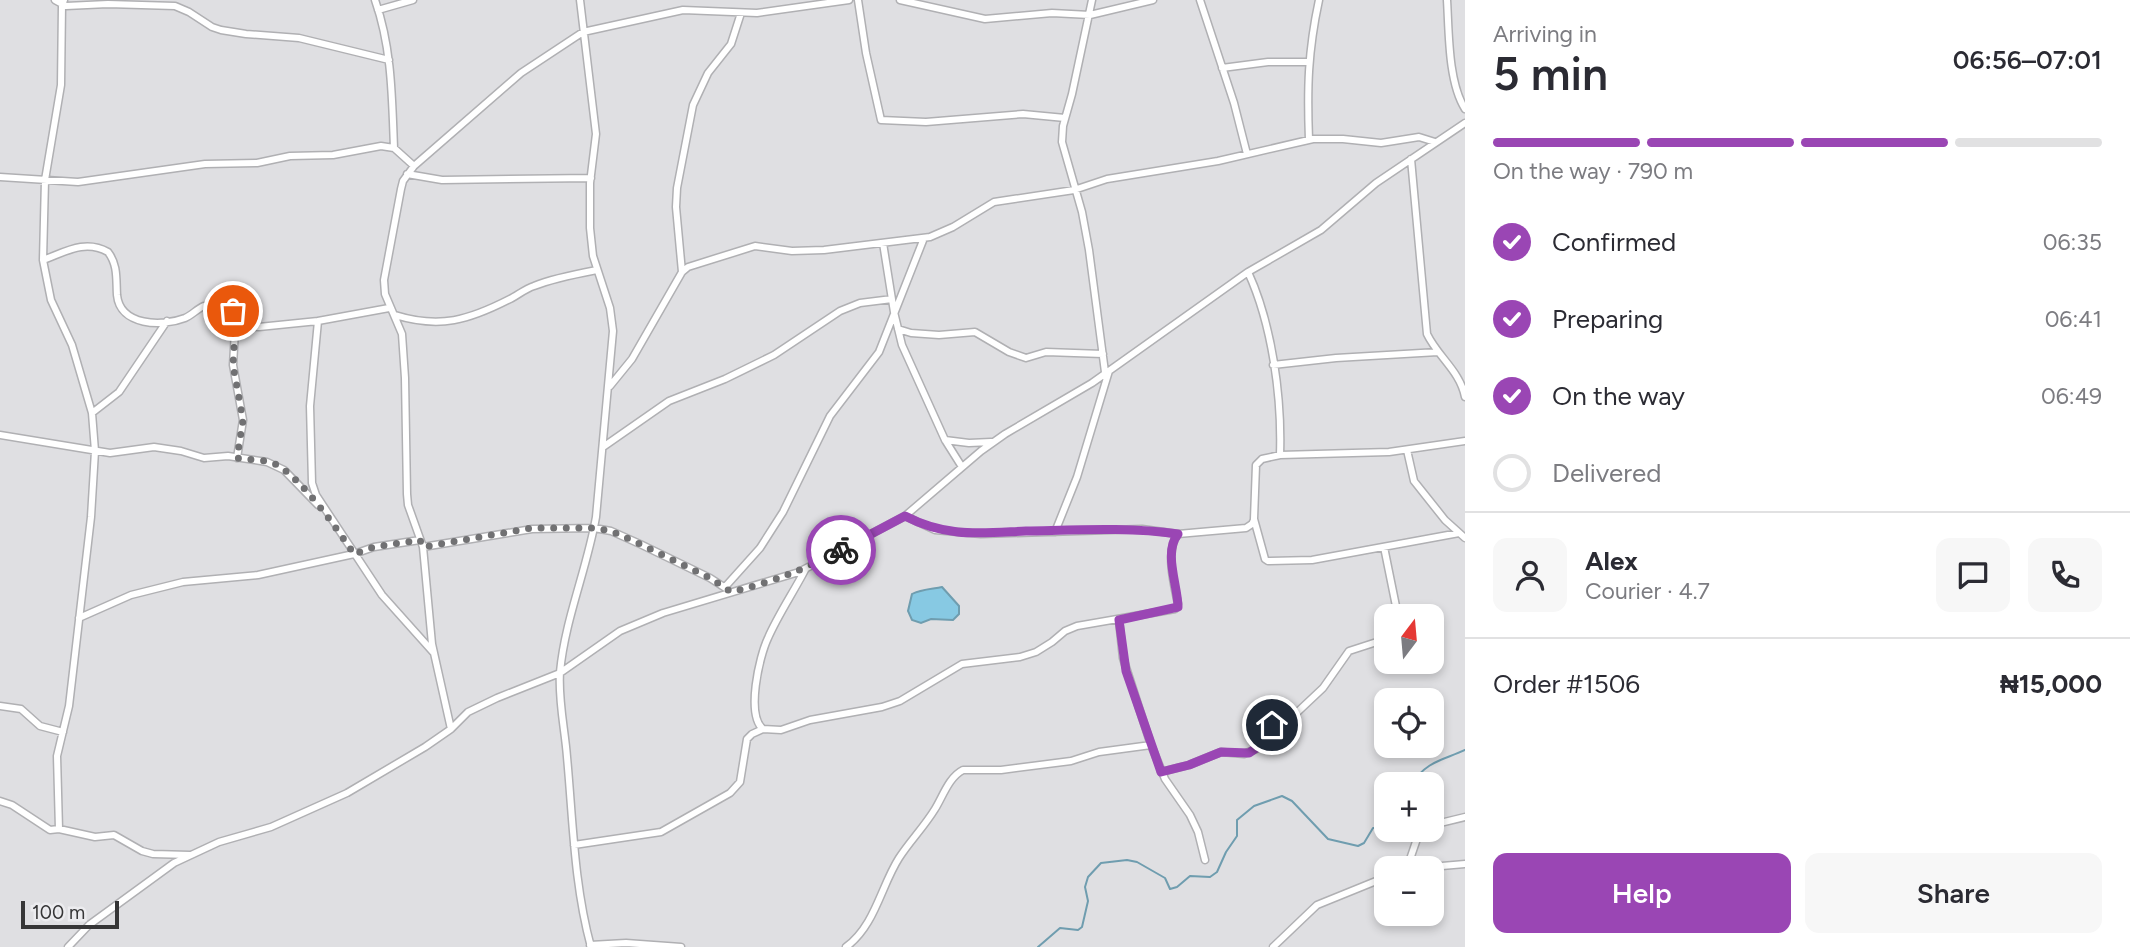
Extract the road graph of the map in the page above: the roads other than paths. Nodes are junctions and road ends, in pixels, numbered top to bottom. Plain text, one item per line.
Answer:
1 (55, 0) edge
2 (375, 0) edge
3 (412, 0) edge
4 (580, 0) edge
5 (678, 0) edge
6 (849, 0) edge
7 (858, 0) edge
8 (900, 0) edge
9 (1092, 0) edge
10 (1153, 0) edge
11 (1200, 0) edge
12 (1320, 0) edge
13 (1447, 0) edge
14 (918, 2) edge
15 (63, 3) edge
16 (378, 9) junction
17 (677, 11) junction
18 (741, 13) junction
19 (1090, 15) junction
20 (583, 32) junction
21 (389, 60) junction
22 (1309, 62) junction
23 (1222, 68) junction
24 (1465, 109) edge
25 (1065, 118) junction
26 (1465, 123) edge
27 (1309, 140) junction
28 (1435, 142) junction
29 (394, 148) junction
30 (1247, 154) junction
31 (1411, 159) junction
32 (414, 166) junction
33 (407, 174) junction
34 (0, 177) edge
35 (591, 178) junction
36 (45, 180) junction
37 (1074, 190) junction
38 (924, 238) junction
39 (883, 243) junction
40 (43, 260) junction
41 (597, 270) junction
42 (682, 272) junction
43 (1248, 272) junction
44 (892, 299) junction
45 (389, 308) junction
46 (894, 312) junction
47 (395, 315) junction
48 (167, 321) junction
49 (318, 321) junction
50 (236, 326) junction
51 (898, 329) junction
52 (1438, 352) junction
53 (1103, 354) junction
54 (1273, 365) junction
55 (1107, 371) junction
56 (609, 386) junction
57 (1465, 397) edge
58 (92, 413) junction
59 (0, 435) edge
60 (944, 440) junction
61 (1465, 441) edge
62 (994, 442) junction
63 (603, 447) junction
64 (1408, 450) junction
65 (95, 451) junction
66 (1280, 455) junction
67 (237, 458) junction
68 (962, 467) junction
69 (324, 511) junction
70 (905, 516) junction
71 (1254, 519) junction
72 (594, 528) junction
73 (1055, 532) junction
74 (1459, 533) junction
75 (1178, 534) junction
76 (1465, 538) edge
77 (421, 544) junction
78 (1384, 547) junction
79 (354, 554) junction
80 (806, 568) junction
81 (728, 590) junction
82 (1396, 604) edge
83 (79, 618) junction
84 (1119, 620) junction
85 (1374, 643) edge
86 (434, 653) junction
87 (560, 674) junction
88 (0, 706) edge
89 (451, 729) junction
90 (763, 729) junction
91 (63, 732) junction
92 (1151, 745) junction
93 (1161, 772) junction
94 (0, 801) edge
95 (1462, 818) edge
96 (1444, 822) edge
97 (1465, 824) edge
98 (58, 829) junction
99 (574, 845) junction
100 (191, 855) junction
101 (1205, 860) dead end
102 (1465, 864) edge
103 (1444, 866) edge
104 (1374, 882) edge
105 (591, 946) edge
106 (68, 947) edge
107 (681, 947) edge
108 (846, 947) edge
109 (1273, 947) edge

1 - 15 street
2 - 16 street
3 - 16 street
4 - 20 street
5 - 17 street
6 - 18 street
7 - 25 street
8 - 14 street
9 - 19 street
10 - 19 street
11 - 23 street
12 - 22 street
13 - 24 street
14 - 19 street
15 - 21 street
15 - 36 street
16 - 21 street
17 - 18 street
17 - 20 street
18 - 42 street
19 - 25 street
20 - 32 street
20 - 35 street
21 - 29 street
22 - 23 street
22 - 27 street
23 - 30 street
25 - 37 street
26 - 28 street
27 - 28 street
27 - 30 street
28 - 31 street
29 - 32 street
29 - 36 street
30 - 37 street
31 - 43 street
31 - 52 street
32 - 33 street
33 - 35 street
33 - 45 street
34 - 36 street
35 - 41 street
36 - 40 street
37 - 38 street
37 - 53 street
38 - 39 street
38 - 46 street
39 - 42 street
39 - 44 street
40 - 48 street
40 - 58 street
41 - 47 street
41 - 56 street
42 - 56 street
43 - 54 street
43 - 55 street
44 - 46 street
44 - 63 street
45 - 47 street
45 - 49 street
46 - 51 street
46 - 81 street
47 - 77 street
48 - 50 street
48 - 58 street
49 - 50 street
49 - 69 street
50 - 67 street
51 - 53 street
51 - 60 street
52 - 54 street
52 - 57 street
53 - 55 street
54 - 66 street
55 - 62 street
55 - 73 street
56 - 63 street
58 - 65 street
59 - 65 street
60 - 62 street
60 - 68 street
61 - 64 street
62 - 68 street
63 - 72 street
64 - 66 street
64 - 74 street
65 - 67 street
65 - 83 street
66 - 71 street
67 - 69 street
68 - 70 street
69 - 79 street
70 - 73 street
70 - 80 street
71 - 75 street
71 - 78 street
72 - 77 street
72 - 81 street
72 - 87 street
73 - 75 street
74 - 76 street
74 - 78 street
75 - 84 street
77 - 79 street
77 - 86 street
78 - 82 street
79 - 83 street
79 - 86 street
80 - 81 street
80 - 90 street
81 - 87 street
83 - 91 street
84 - 90 street
84 - 92 street
85 - 93 street
86 - 89 street
87 - 89 street
87 - 99 street
88 - 91 street
89 - 100 street
90 - 99 street
91 - 98 street
92 - 93 street
92 - 108 street
93 - 101 street
94 - 98 street
95 - 96 street
95 - 97 street
98 - 100 street
99 - 105 street
100 - 106 street
102 - 103 street
104 - 109 street
105 - 107 street

